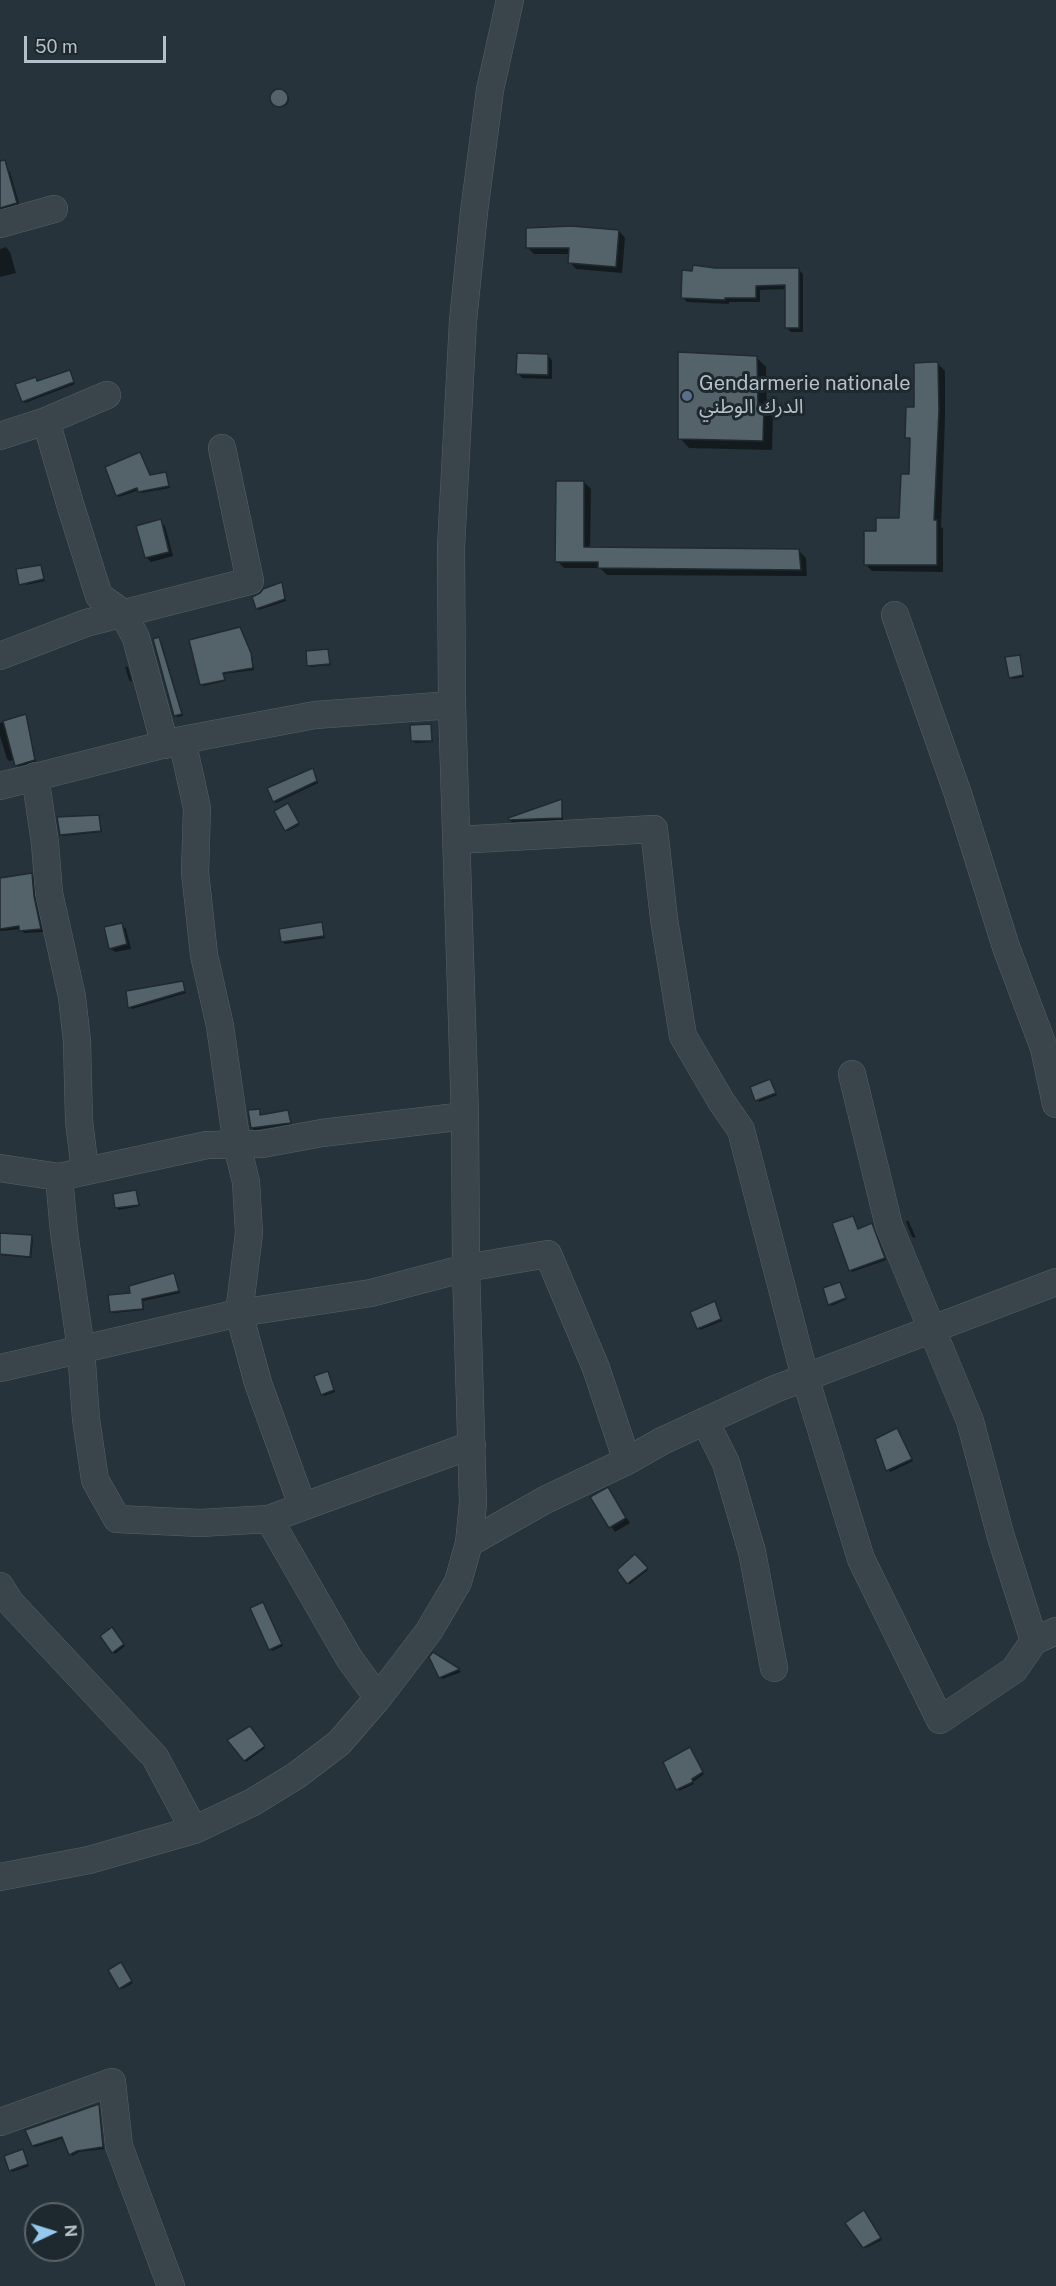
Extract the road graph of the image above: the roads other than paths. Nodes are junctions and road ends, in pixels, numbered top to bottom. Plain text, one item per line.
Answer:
1 (510, 0) edge
2 (54, 209) dead end
3 (0, 224) edge
4 (107, 394) dead end
5 (46, 421) junction
6 (0, 436) edge
7 (222, 448) dead end
8 (123, 613) junction
9 (895, 615) dead end
10 (0, 656) edge
11 (452, 705) junction
12 (173, 742) junction
13 (35, 776) junction
14 (0, 786) edge
15 (456, 840) junction
16 (852, 1074) dead end
17 (1056, 1104) edge
18 (465, 1116) junction
19 (237, 1145) junction
20 (0, 1168) edge
21 (85, 1170) junction
22 (59, 1177) junction
23 (466, 1268) junction
24 (1056, 1282) edge
25 (239, 1313) junction
26 (931, 1328) junction
27 (81, 1349) junction
28 (0, 1368) edge
29 (805, 1377) junction
30 (705, 1421) junction
31 (472, 1445) junction
32 (627, 1461) junction
33 (302, 1505) junction
34 (269, 1519) junction
35 (469, 1543) junction
36 (0, 1586) edge
37 (1045, 1636) edge
38 (774, 1668) dead end
39 (378, 1698) junction
40 (194, 1830) junction
41 (0, 1877) edge
42 (0, 2122) edge
43 (171, 2286) edge

1 - 11 street
2 - 3 street
4 - 5 street
5 - 6 street
5 - 8 street
7 - 8 street
8 - 10 street
8 - 12 street
9 - 17 street
11 - 12 street
11 - 15 street
12 - 13 street
12 - 19 street
13 - 14 street
13 - 21 street
15 - 18 street
15 - 29 street
16 - 26 street
18 - 19 street
18 - 23 street
19 - 21 street
19 - 25 street
20 - 22 street
21 - 22 street
22 - 27 street
23 - 25 street
23 - 31 street
23 - 32 street
24 - 26 street
25 - 27 street
25 - 33 street
26 - 29 street
26 - 37 street
27 - 28 street
27 - 34 street
29 - 30 street
29 - 37 street
30 - 32 street
30 - 38 street
31 - 33 street
31 - 35 street
32 - 35 street
33 - 34 street
34 - 39 street
35 - 39 street
36 - 40 street
39 - 40 street
40 - 41 street
42 - 43 street

